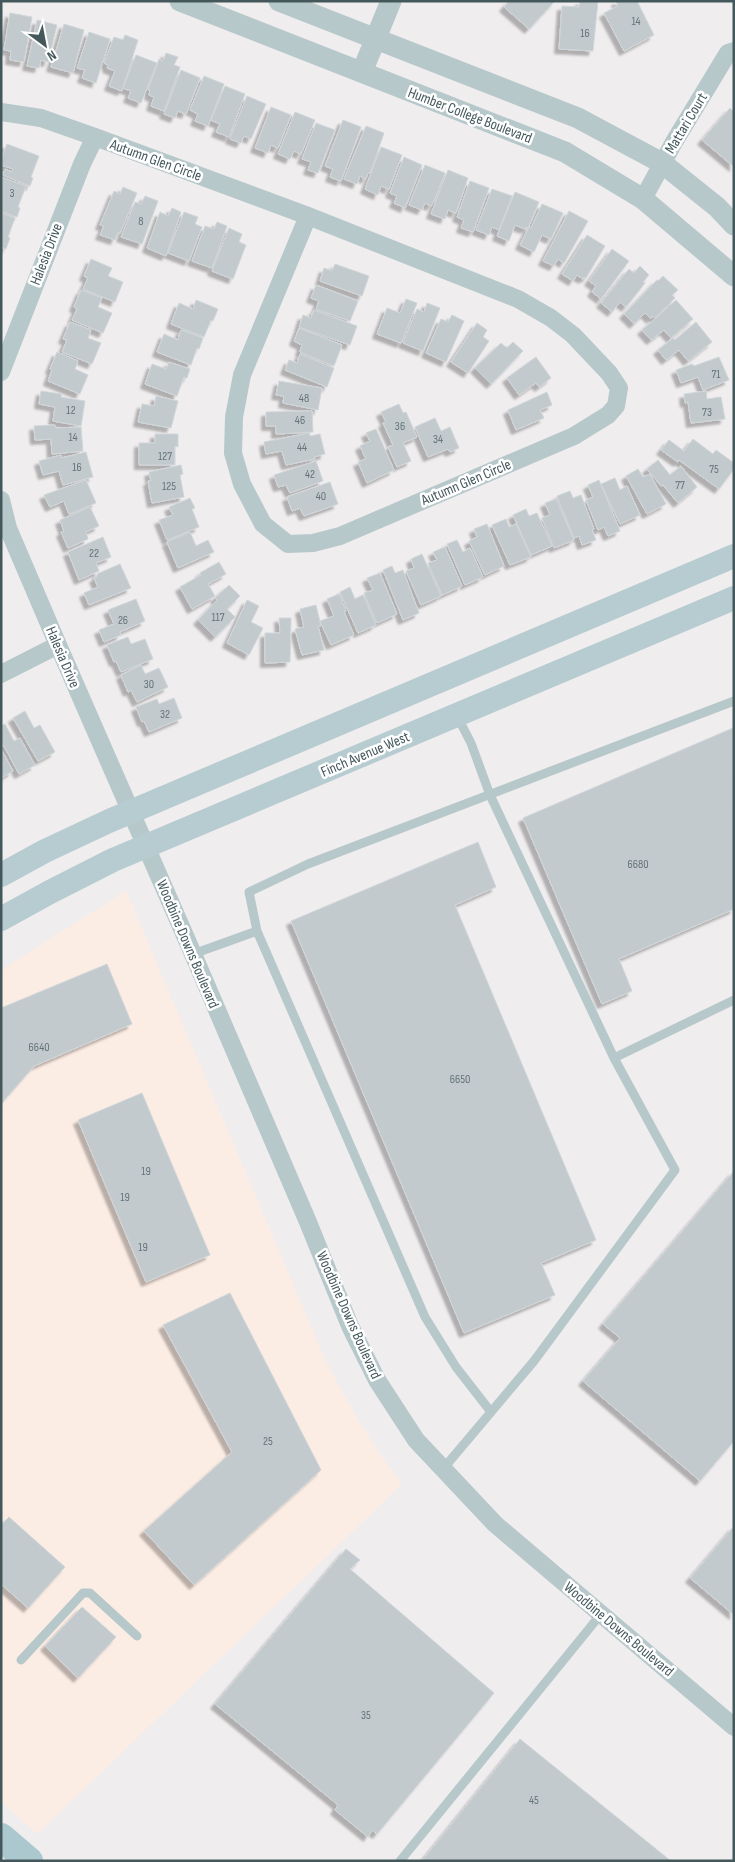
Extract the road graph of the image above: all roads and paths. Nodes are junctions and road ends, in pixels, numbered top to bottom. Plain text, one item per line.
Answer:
1 (180, 1) edge
2 (279, 1) edge
3 (391, 1) edge
4 (376, 39) junction
5 (734, 51) edge
6 (362, 72) junction
7 (1, 112) edge
8 (95, 137) junction
9 (662, 163) junction
10 (643, 199) junction
11 (308, 216) junction
12 (734, 225) edge
13 (734, 276) edge
14 (1, 372) edge
15 (1, 500) edge
16 (734, 556) edge
17 (734, 598) edge
18 (58, 645) junction
19 (1, 674) edge
20 (734, 701) edge
21 (456, 715) junction
22 (490, 795) junction
23 (131, 811) junction
24 (146, 846) junction
25 (1, 875) edge
26 (1, 919) edge
27 (257, 931) junction
28 (193, 954) junction
29 (734, 1000) edge
30 (614, 1058) junction
31 (492, 1412) junction
32 (443, 1469) junction
33 (601, 1614) junction
34 (137, 1636) dead end
35 (21, 1660) dead end
36 (734, 1727) edge
37 (1, 1837) edge
38 (29, 1861) edge
39 (400, 1861) edge

1 - 6 street, Humber College Boulevard
2 - 4 street
3 - 4 street
4 - 6 street
4 - 9 street
5 - 9 street, Mattari Court
6 - 10 street, Humber College Boulevard
7 - 8 street, Autumn Glen Circle
8 - 11 street, Autumn Glen Circle
8 - 14 street, Halesia Drive
9 - 10 street, Mattari Court
9 - 12 street
10 - 13 street, Humber College Boulevard
11 - 11 street, Autumn Glen Circle
15 - 18 street, Halesia Drive
16 - 23 main road
17 - 21 main road, Finch Avenue West
18 - 19 street
18 - 23 street, Halesia Drive
20 - 22 lane
21 - 22 lane
21 - 24 main road, Finch Avenue West
22 - 27 lane
22 - 30 lane
23 - 24 street, Halesia Drive
23 - 25 main road
24 - 26 main road, Finch Avenue West
24 - 28 street, Woodbine Downs Boulevard
27 - 28 lane
27 - 31 lane
28 - 32 street, Woodbine Downs Boulevard
29 - 30 lane
30 - 31 lane
31 - 32 lane
32 - 33 street, Woodbine Downs Boulevard
33 - 36 street, Woodbine Downs Boulevard
33 - 39 lane
34 - 35 lane
37 - 38 main road

